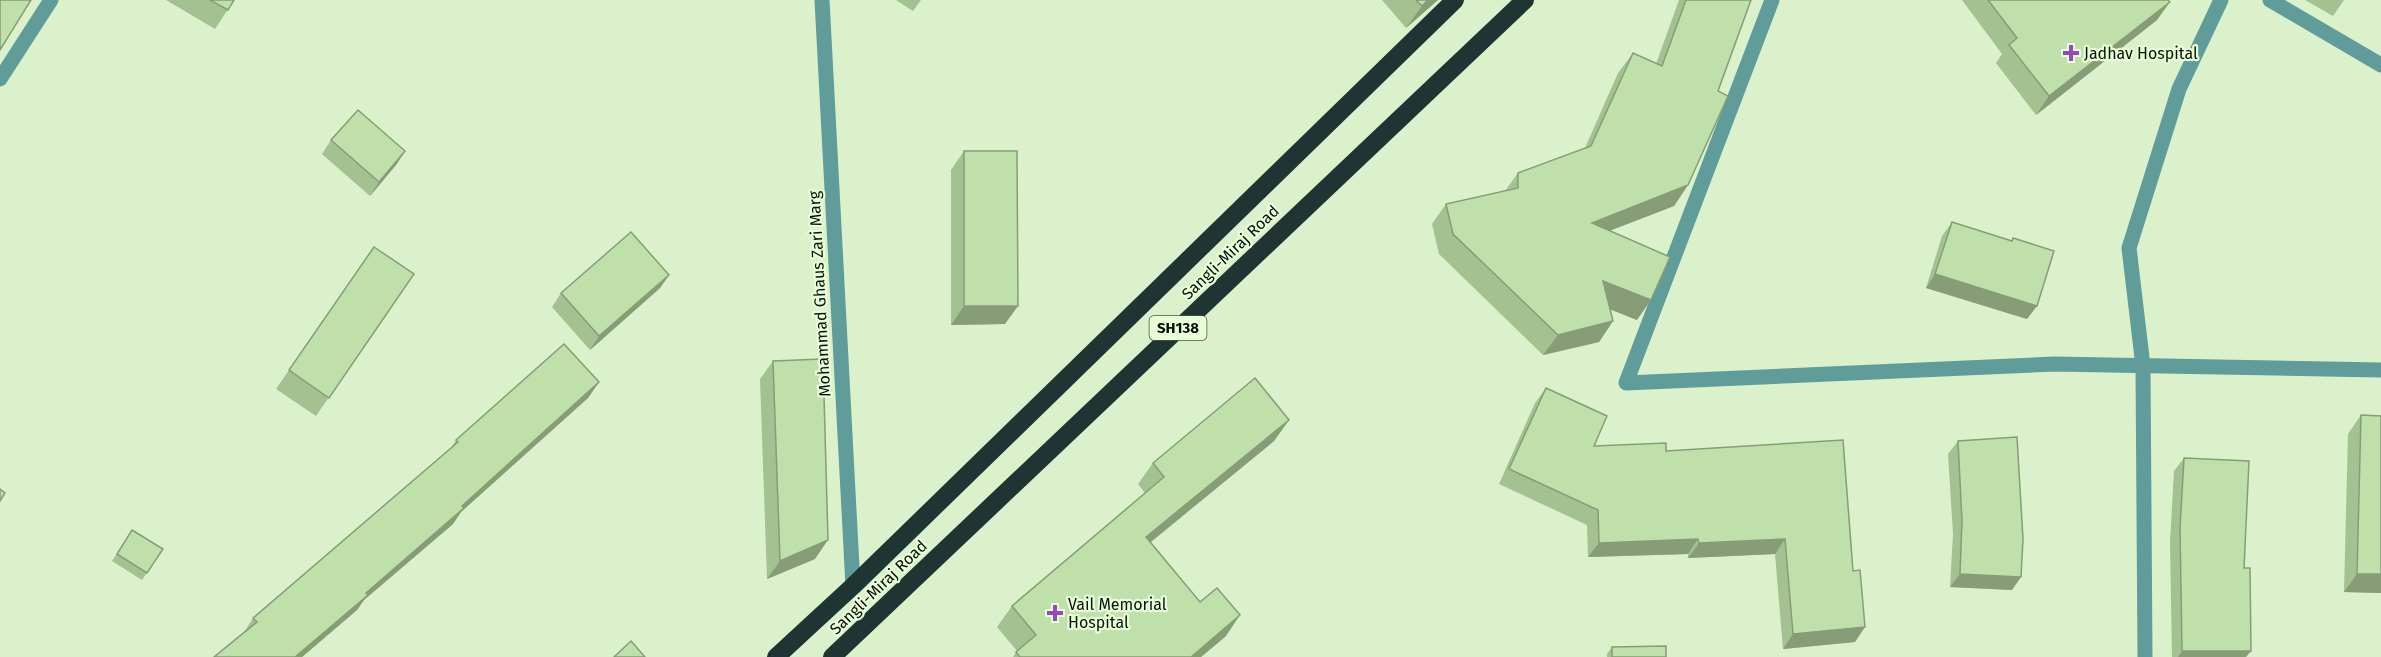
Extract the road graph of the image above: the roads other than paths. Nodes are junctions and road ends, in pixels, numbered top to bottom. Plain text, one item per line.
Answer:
1 (51, 0) edge
2 (822, 0) edge
3 (1455, 0) edge
4 (1525, 0) edge
5 (1772, 0) edge
6 (2221, 0) edge
7 (2270, 0) edge
8 (2381, 65) edge
9 (0, 79) edge
10 (2143, 366) junction
11 (2381, 370) edge
12 (853, 586) junction
13 (776, 657) edge
14 (832, 657) edge
15 (2145, 657) edge

1 - 9 street
2 - 12 street, Mohammad Ghaus Zari Marg
3 - 12 highway, Sangli-Miraj Road
4 - 14 highway, Sangli-Miraj Road / SH138
5 - 10 street
6 - 10 street
7 - 8 street
10 - 11 street
10 - 15 street
12 - 13 highway, Sangli-Miraj Road

